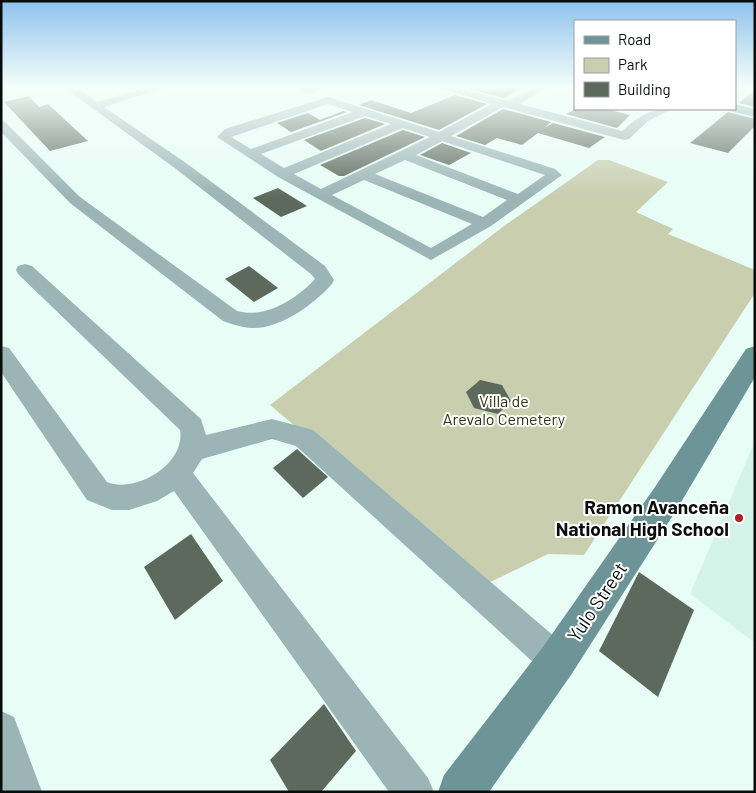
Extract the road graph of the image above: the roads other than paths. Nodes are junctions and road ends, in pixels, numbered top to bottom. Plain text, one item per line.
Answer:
1 (119, 123) edge
2 (258, 123) edge
3 (334, 123) edge
4 (399, 123) edge
5 (469, 123) edge
6 (574, 123) edge
7 (638, 123) edge
8 (402, 124) junction
9 (1, 125) edge
10 (441, 137) junction
11 (249, 154) junction
12 (404, 155) junction
13 (283, 174) junction
14 (362, 174) junction
15 (322, 194) junction
16 (520, 200) junction
17 (485, 223) junction
18 (25, 270) dead end
19 (1, 354) edge
20 (755, 355) edge
21 (185, 462) junction
22 (556, 661) junction
23 (1, 730) edge
24 (462, 791) edge
25 (22, 792) edge
26 (414, 792) edge

1 - 9 street
2 - 11 street
3 - 11 street
4 - 8 street
5 - 10 street
6 - 7 street
8 - 10 street
8 - 13 street
10 - 12 street
10 - 16 street
11 - 13 street
12 - 14 street
12 - 16 street
13 - 15 street
14 - 15 street
14 - 17 street
15 - 17 street
16 - 17 street
18 - 21 street
19 - 21 street
20 - 22 main road, Yulo Street
21 - 22 street
21 - 26 street
22 - 24 main road, Yulo Street
23 - 25 street

